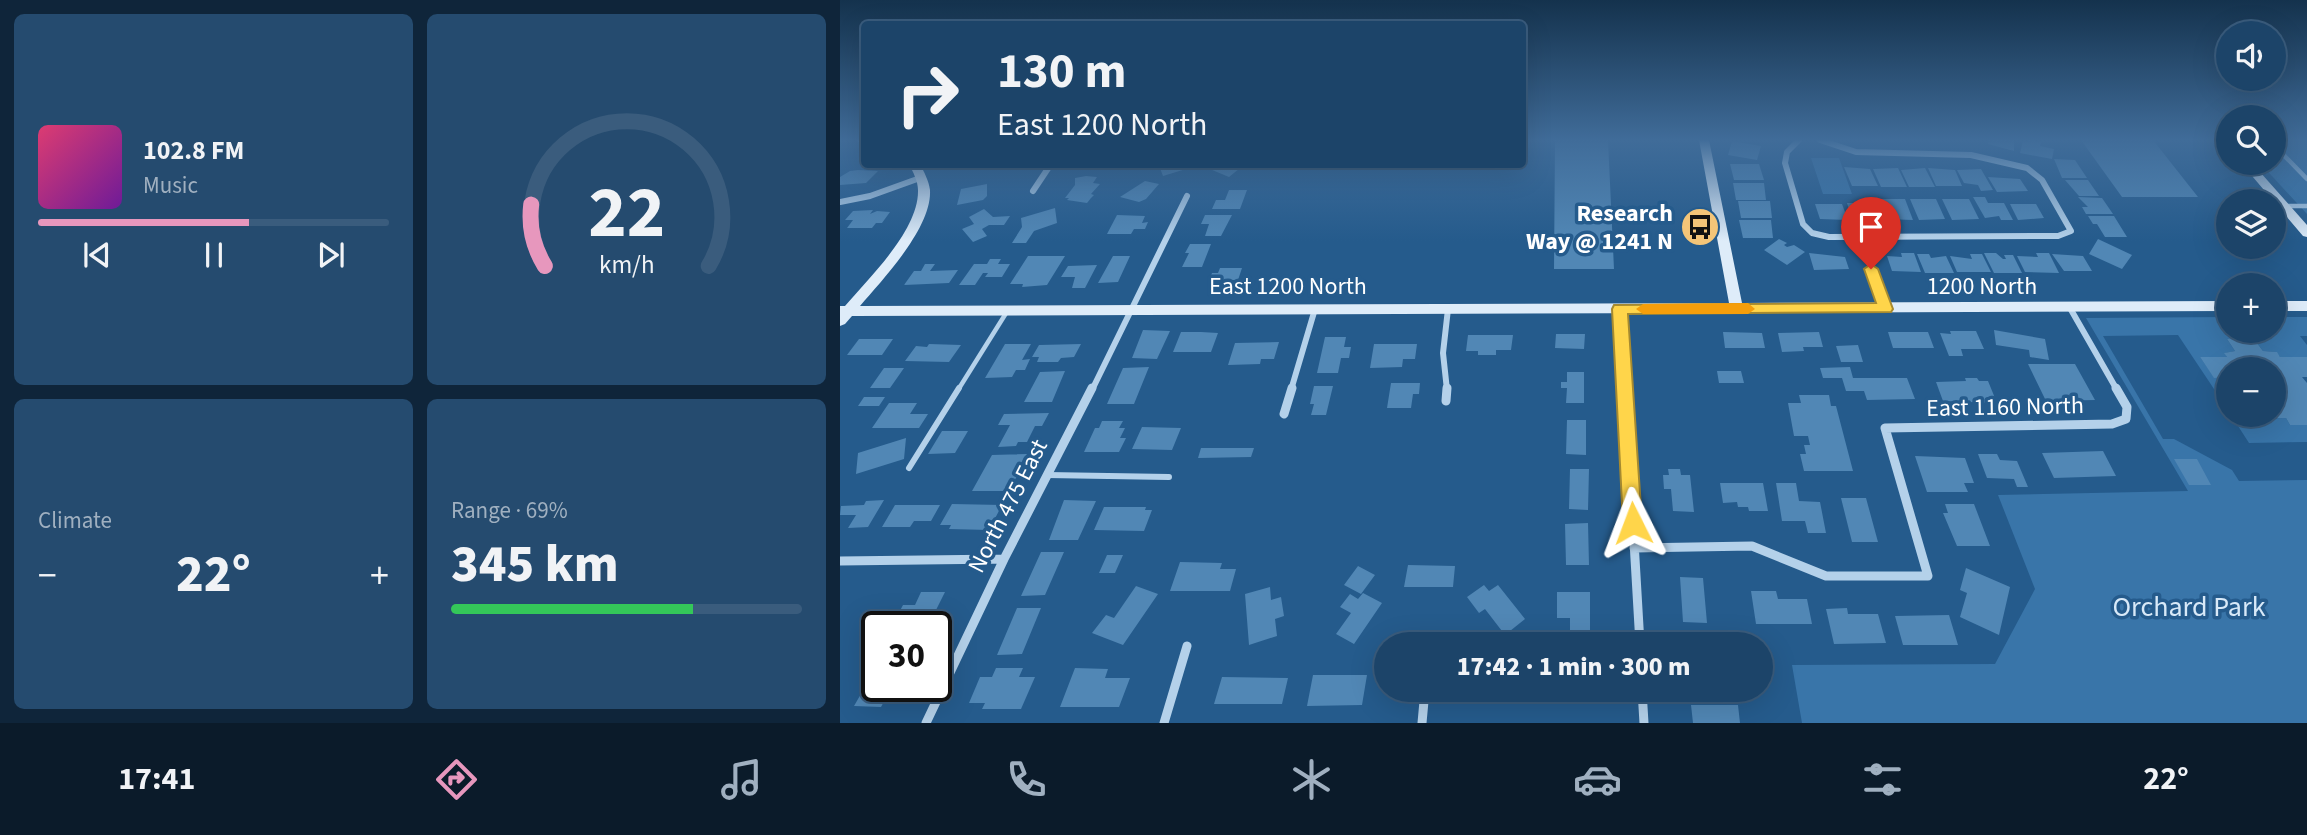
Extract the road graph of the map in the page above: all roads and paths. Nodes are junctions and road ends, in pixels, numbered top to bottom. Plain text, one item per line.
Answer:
1 (918, 174) edge
2 (1045, 174) edge
3 (1711, 174) edge
4 (1789, 174) edge
5 (2034, 174) edge
6 (2257, 175) edge
7 (920, 178) junction
8 (2269, 189) edge
9 (1033, 191) dead end
10 (1187, 196) dead end
11 (840, 202) edge
12 (2286, 206) edge
13 (2307, 206) edge
14 (2286, 208) edge
15 (2307, 233) edge
16 (1860, 237) junction
17 (2216, 306) edge
18 (2286, 306) edge
19 (2307, 306) edge
20 (2070, 308) junction
21 (1315, 309) junction
22 (1448, 309) junction
23 (1620, 309) junction
24 (1737, 309) junction
25 (1886, 309) junction
26 (1008, 310) junction
27 (1132, 310) junction
28 (843, 314) edge
29 (1446, 401) dead end
30 (1284, 414) dead end
31 (909, 468) dead end
32 (1047, 475) junction
33 (1170, 477) dead end
34 (1634, 548) junction
35 (1003, 559) junction
36 (840, 561) edge
37 (1639, 632) edge
38 (1187, 646) dead end
39 (1424, 702) edge
40 (1643, 702) edge
41 (926, 723) edge
42 (1164, 723) edge
43 (1422, 723) edge
44 (1644, 723) edge

1 - 7 street
2 - 9 street
3 - 24 street
4 - 16 street
5 - 16 street
6 - 8 street
7 - 11 street
7 - 28 street
10 - 27 street, North 475 East
12 - 13 lane
14 - 15 street
16 - 25 street
17 - 20 street, 1200 North
18 - 19 street
20 - 25 street, 1200 North
20 - 34 street, East 1160 North
21 - 22 street, East 1200 North
21 - 27 street, East 1200 North
21 - 30 street
22 - 23 street, East 1200 North
22 - 29 street
23 - 24 street, East 1200 North
23 - 34 street
24 - 25 street, 1200 North
26 - 27 street, East 1200 North
26 - 28 street, East 1200 North
26 - 31 lane
27 - 32 street, North 475 East
32 - 33 lane
32 - 35 street, North 475 East
34 - 37 street
35 - 36 street
35 - 41 street, North 475 East
38 - 42 street
39 - 43 street
40 - 44 street

